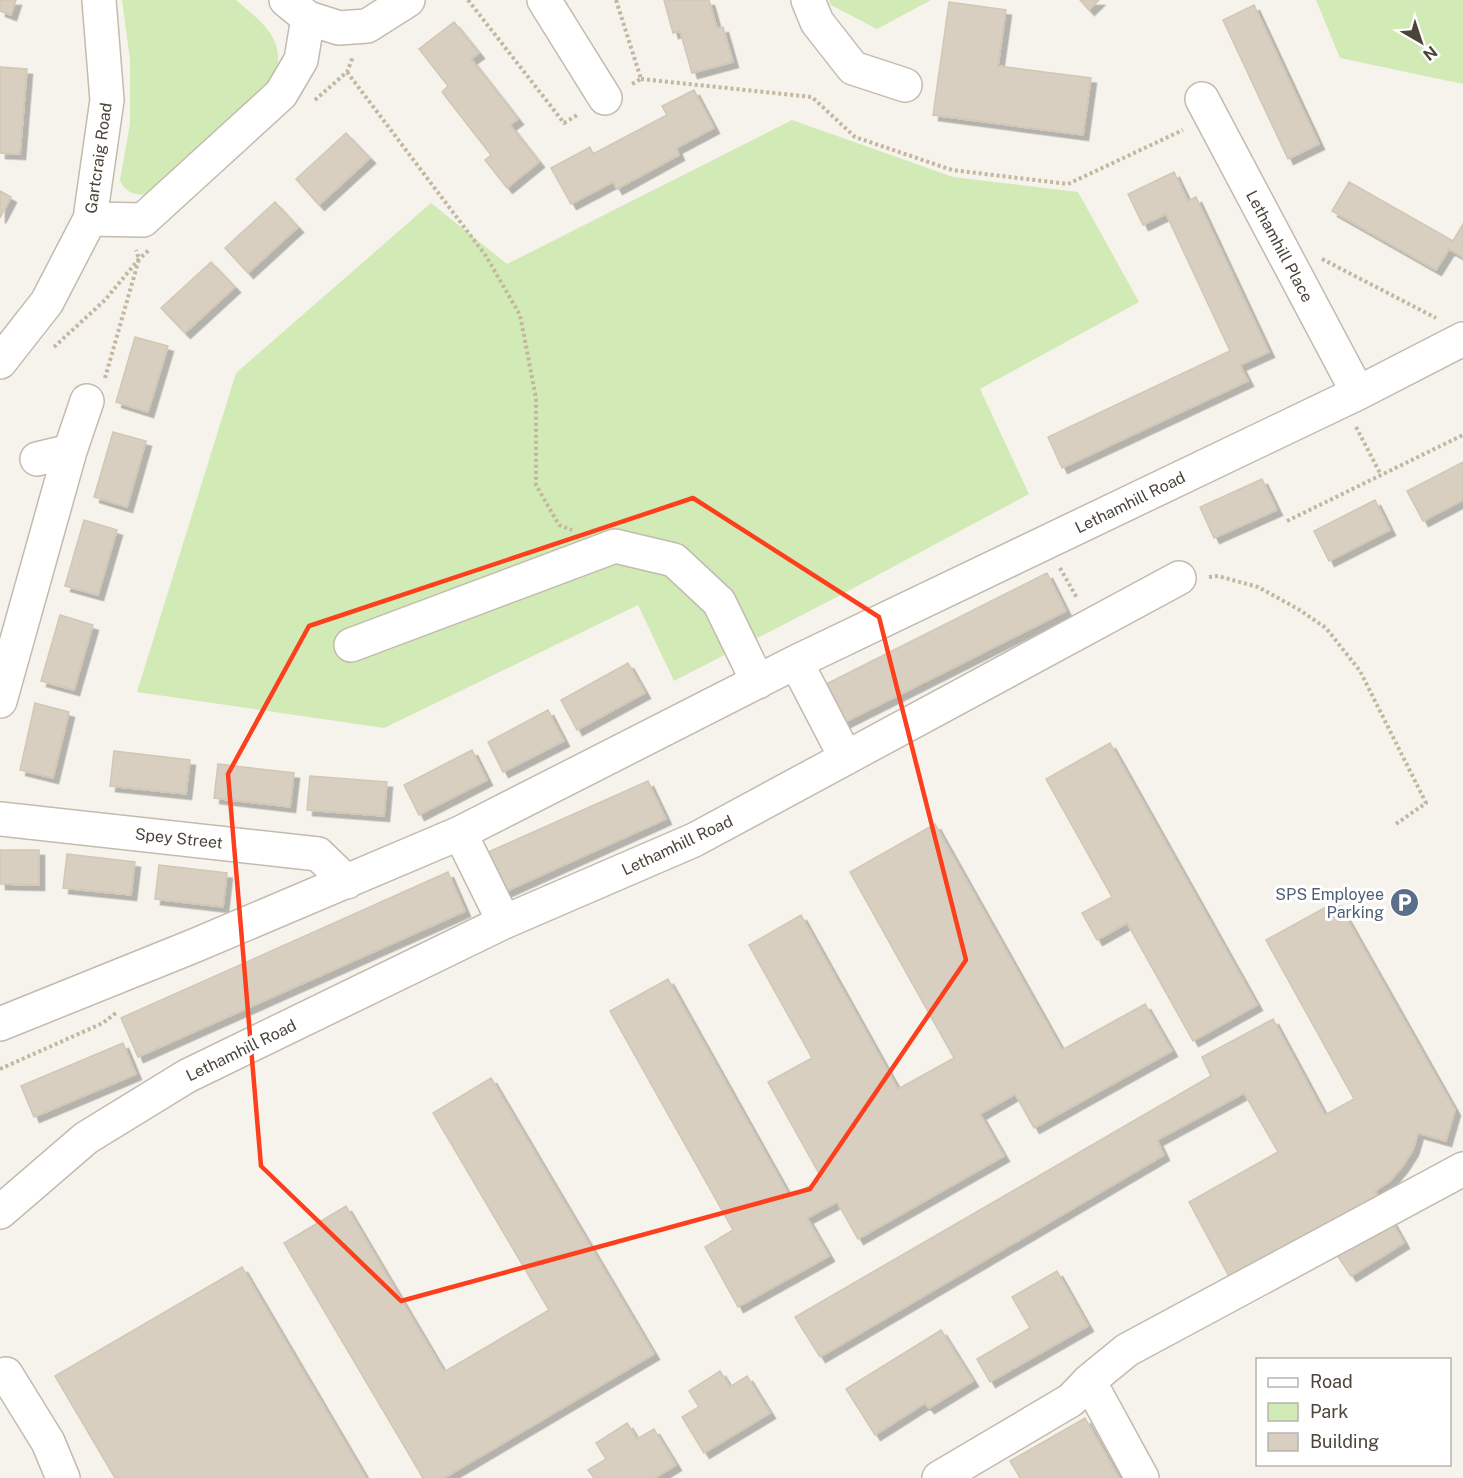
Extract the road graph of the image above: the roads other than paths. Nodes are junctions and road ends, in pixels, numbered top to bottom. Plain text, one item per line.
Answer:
1 (99, 0) edge
2 (408, 0) edge
3 (544, 0) edge
4 (808, 0) edge
5 (297, 9) edge
6 (905, 86) dead end
7 (605, 98) dead end
8 (1206, 108) road end
9 (92, 207) junction
10 (1452, 330) edge
11 (0, 362) edge
12 (1350, 396) junction
13 (87, 401) road end
14 (70, 451) junction
15 (37, 459) dead end
16 (1179, 579) road end
17 (351, 645) dead end
18 (796, 662) junction
19 (758, 682) junction
20 (0, 701) edge
21 (846, 758) junction
22 (0, 819) edge
23 (460, 833) junction
24 (347, 882) junction
25 (504, 922) junction
26 (0, 1024) edge
27 (1463, 1169) edge
28 (0, 1212) edge
29 (0, 1376) edge
30 (1089, 1381) junction
31 (63, 1478) edge
32 (939, 1478) edge
33 (1142, 1478) edge

1 - 9 street, Gartcraig Road
2 - 5 street
3 - 7 street
4 - 6 street
5 - 9 street
8 - 12 street, Lethamhill Place
9 - 11 street, Gartcraig Road
10 - 12 street, Lethamhill Road
12 - 18 street, Lethamhill Road
13 - 14 street
14 - 15 street
14 - 20 street
16 - 21 street, Lethamhill Road
17 - 19 street
18 - 19 street, Lethamhill Road
18 - 21 street
19 - 23 street, Lethamhill Road
21 - 25 street, Lethamhill Road
22 - 24 street, Spey Street
23 - 24 street, Lethamhill Road
23 - 25 street
24 - 26 street, Lethamhill Road
25 - 28 street, Lethamhill Road
27 - 30 street
29 - 31 street
30 - 32 street
30 - 33 street

